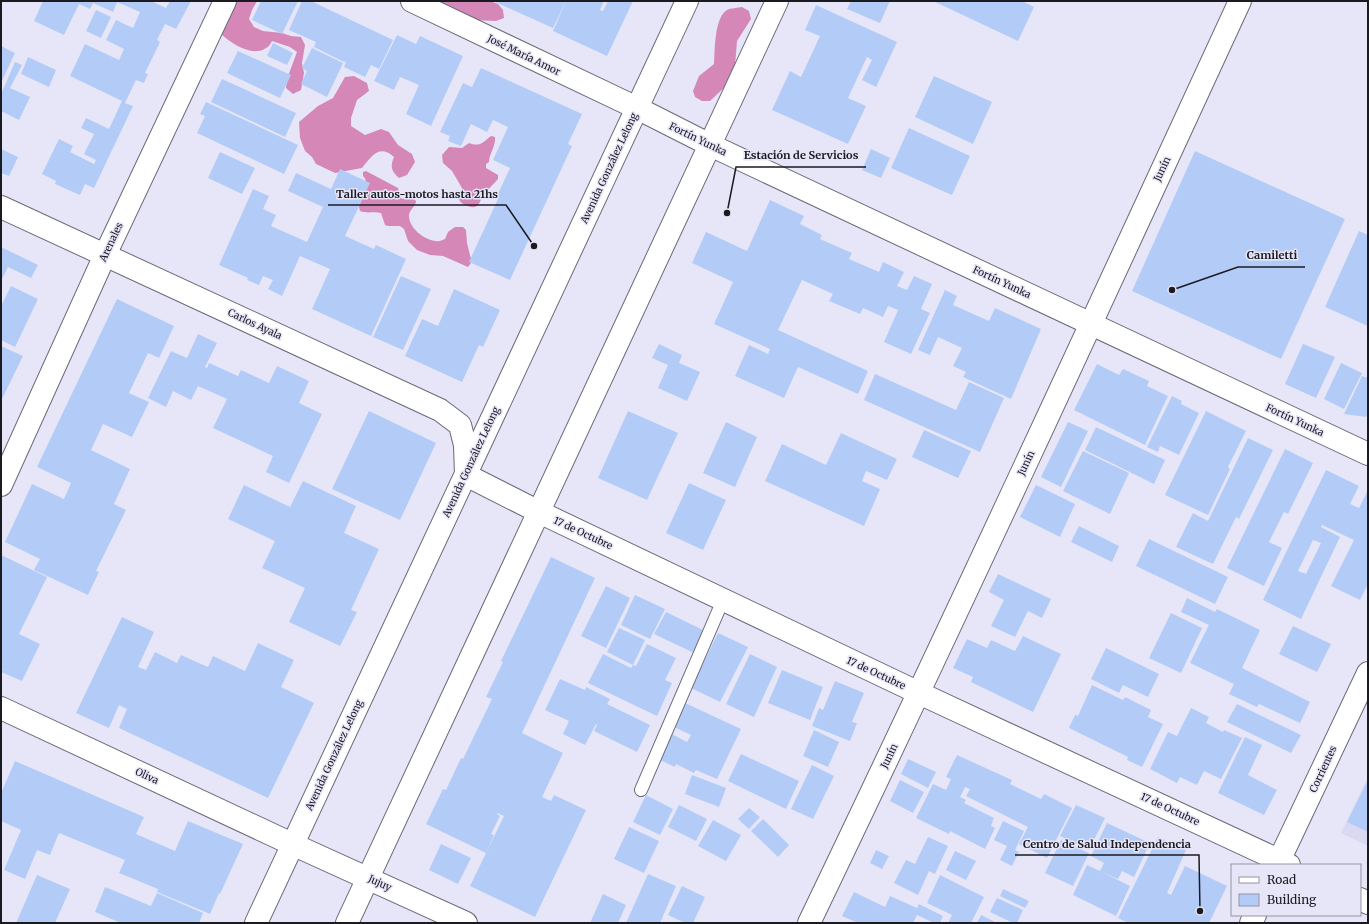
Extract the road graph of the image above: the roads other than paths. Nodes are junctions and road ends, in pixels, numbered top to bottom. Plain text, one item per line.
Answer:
1 (225, 1) edge
2 (412, 1) edge
3 (687, 1) edge
4 (777, 1) edge
5 (1240, 1) edge
6 (637, 108) junction
7 (710, 145) junction
8 (1, 207) edge
9 (105, 255) junction
10 (1091, 324) junction
11 (1368, 454) edge
12 (466, 475) junction
13 (1, 485) edge
14 (539, 512) junction
15 (723, 600) junction
16 (1368, 672) edge
17 (919, 693) junction
18 (1, 708) edge
19 (641, 790) dead end
20 (292, 844) junction
21 (1282, 864) edge
22 (368, 878) junction
23 (256, 923) edge
24 (347, 923) edge
25 (466, 923) edge
26 (809, 923) edge

1 - 9 street, Arenales
2 - 6 street, José María Amor
3 - 6 street, Avenida González Lelong
4 - 7 street
5 - 10 street, Junín
6 - 7 street, Fortín Yunka
6 - 12 street, Avenida González Lelong
7 - 10 street, Fortín Yunka
7 - 14 street
8 - 9 street, Carlos Ayala
9 - 12 street, Carlos Ayala
9 - 13 street, Arenales
10 - 11 street, Fortín Yunka
10 - 17 street, Junín
12 - 14 street, 17 de Octubre
12 - 20 street, Avenida González Lelong
14 - 15 street, 17 de Octubre
14 - 22 street
15 - 17 street, 17 de Octubre
15 - 19 lane
16 - 21 street, Corrientes
17 - 21 street, 17 de Octubre
17 - 26 street, Junín
18 - 20 street, Oliva
20 - 22 street, Jujuy
20 - 23 street, Avenida González Lelong
22 - 24 street
22 - 25 street, Jujuy

